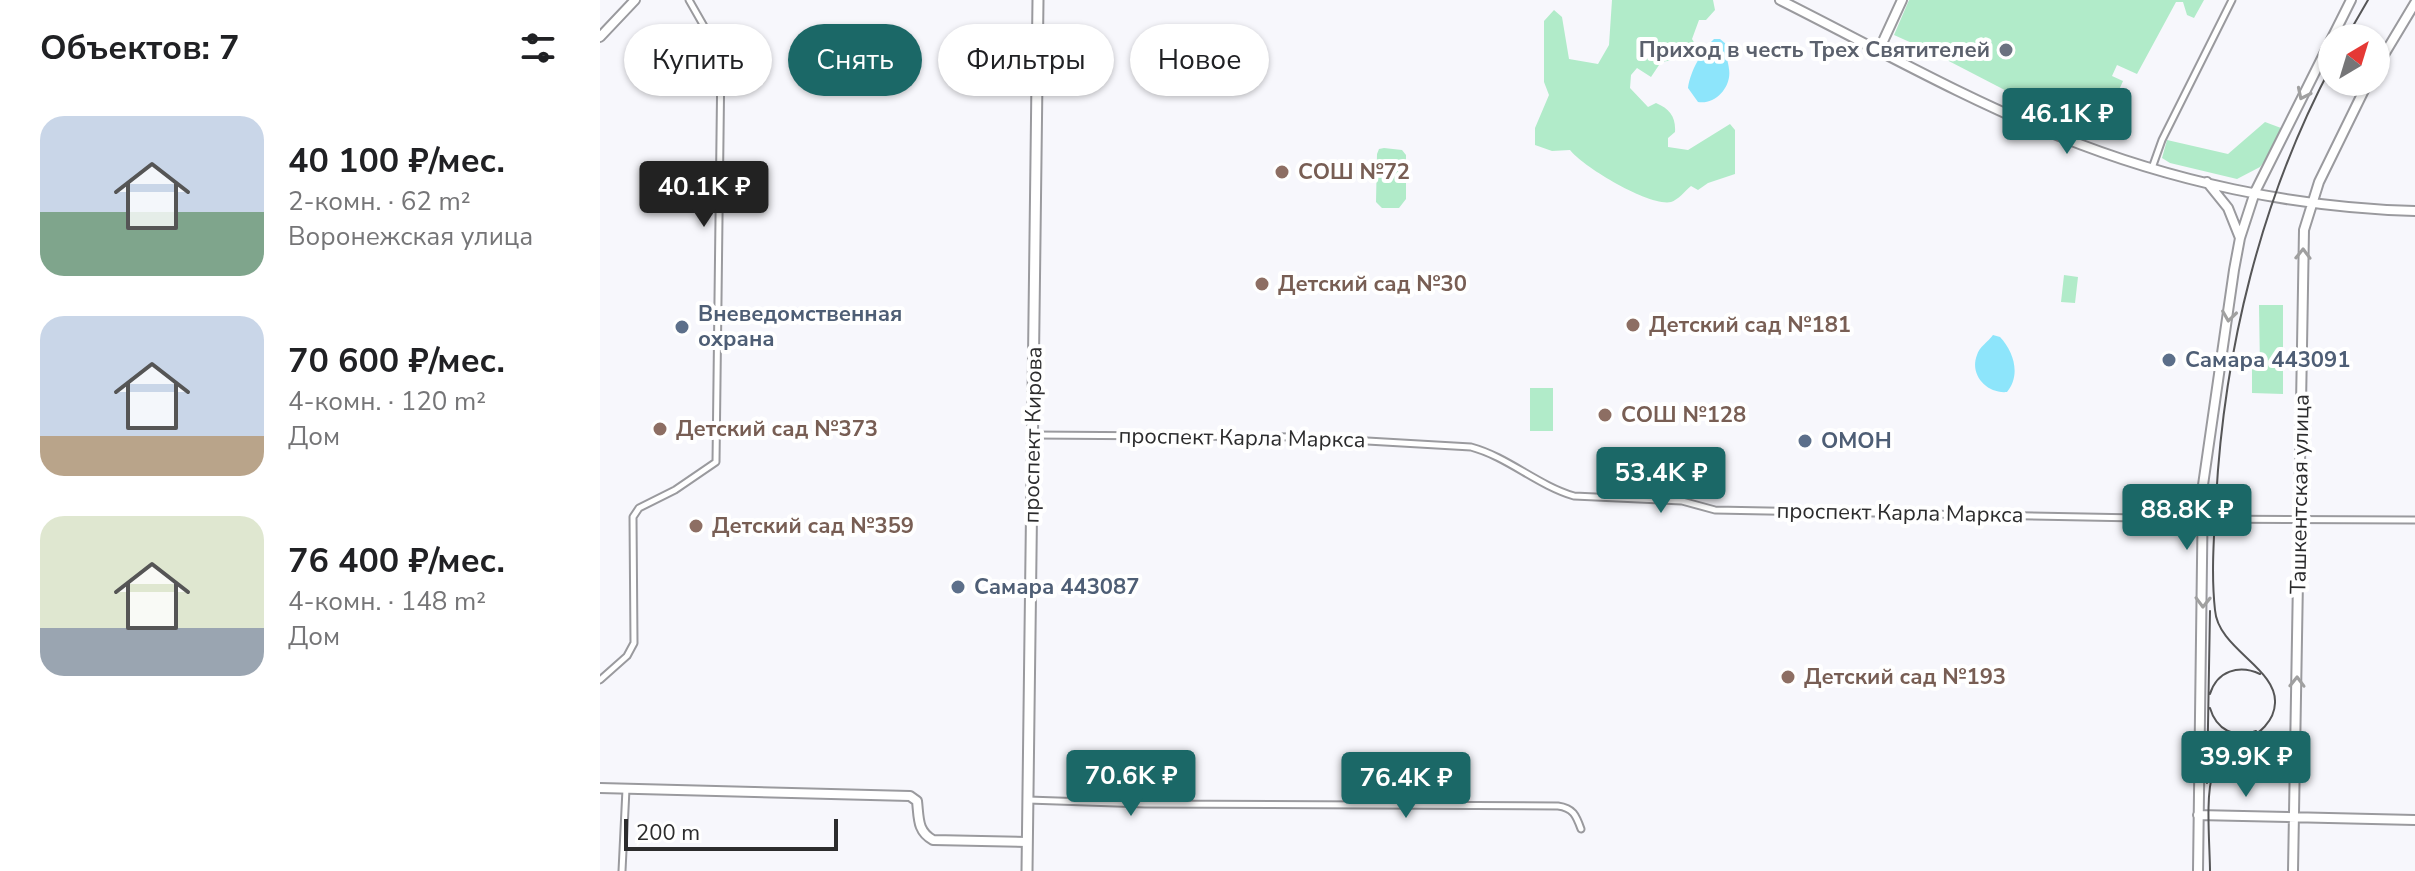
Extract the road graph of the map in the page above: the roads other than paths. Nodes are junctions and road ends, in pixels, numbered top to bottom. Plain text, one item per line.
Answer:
1 (635, 0) edge
2 (689, 0) edge
3 (1038, 0) edge
4 (1780, 0) edge
5 (1902, 0) edge
6 (2232, 0) edge
7 (2351, 0) edge
8 (2415, 3) edge
9 (600, 37) edge
10 (2390, 45) edge
11 (1879, 50) junction
12 (2361, 96) edge
13 (2152, 168) junction
14 (2207, 182) junction
15 (2255, 192) junction
16 (2313, 202) junction
17 (2415, 211) edge
18 (2240, 238) junction
19 (1034, 435) junction
20 (2202, 519) junction
21 (2301, 520) junction
22 (2415, 520) edge
23 (600, 680) edge
24 (600, 788) edge
25 (626, 789) junction
26 (1027, 800) junction
27 (2198, 815) junction
28 (2294, 816) junction
29 (2415, 820) edge
30 (1581, 829) dead end
31 (1027, 842) junction
32 (622, 871) edge
33 (1027, 871) edge
34 (2198, 871) edge
35 (2293, 871) edge

1 - 9 main road
2 - 23 street
3 - 19 main road, проспект Кирова
4 - 11 main road
5 - 11 main road
6 - 13 street
7 -> 15 main road
8 - 10 main road
11 - 13 main road
12 - 16 main road, Ташкентская улица
13 - 14 main road
14 - 15 main road
14 - 18 main road
15 - 16 main road
15 - 18 main road
16 - 17 main road
21 -> 16 main road, Ташкентская улица
18 -> 20 main road
19 - 20 street, проспект Карла Маркса
19 - 26 main road, проспект Кирова
20 - 21 street, проспект Карла Маркса
20 -> 27 main road
21 - 22 street, проспект Карла Маркса
28 -> 21 main road, Ташкентская улица
24 - 25 main road
25 - 31 main road
25 - 32 street
26 - 30 street
26 - 31 main road, проспект Кирова
27 - 28 main road
27 - 34 main road
28 - 29 main road
28 - 35 main road, Ташкентская улица
31 - 33 main road, проспект Кирова

